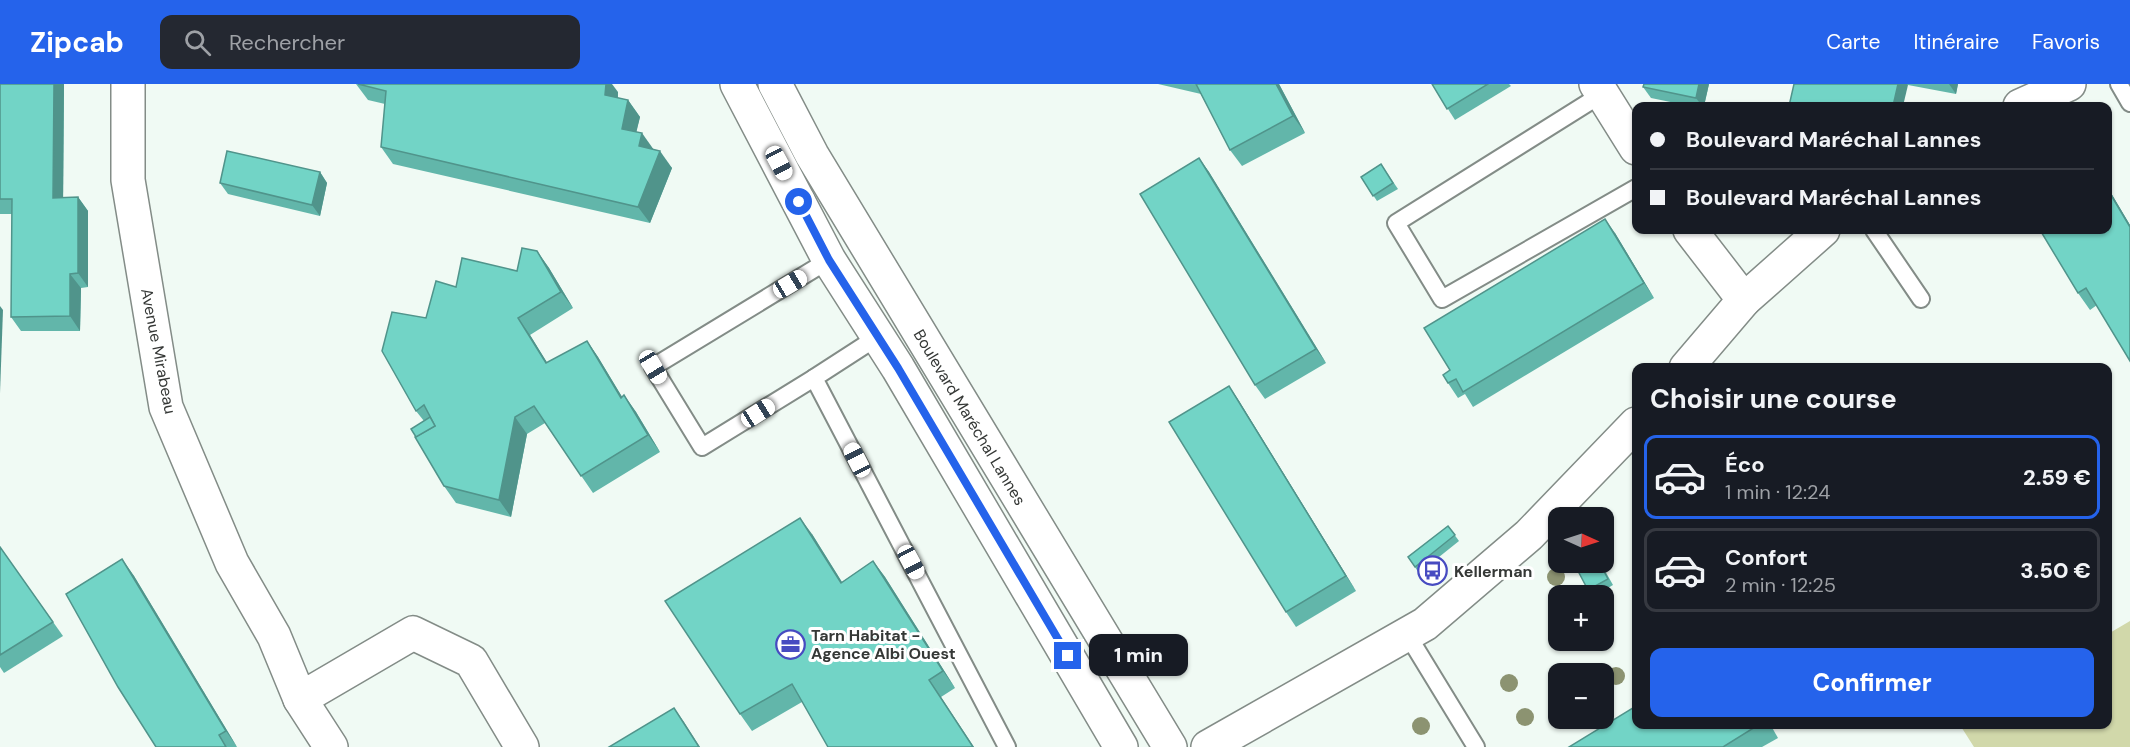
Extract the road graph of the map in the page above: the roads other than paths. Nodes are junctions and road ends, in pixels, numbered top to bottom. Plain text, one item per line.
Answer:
1 (128, 84) edge
2 (737, 84) edge
3 (775, 84) edge
4 (2069, 84) edge
5 (2119, 84) edge
6 (1599, 89) edge
7 (2029, 102) edge
8 (2130, 103) edge
9 (1632, 142) edge
10 (1632, 190) edge
11 (1693, 234) edge
12 (1818, 234) edge
13 (1877, 234) edge
14 (829, 260) junction
15 (1921, 299) dead end
16 (1744, 300) junction
17 (879, 336) junction
18 (1690, 363) edge
19 (814, 378) junction
20 (1632, 428) edge
21 (1407, 634) junction
22 (300, 699) junction
23 (331, 747) edge
24 (522, 747) edge
25 (1007, 747) edge
26 (1121, 747) edge
27 (1170, 747) edge
28 (1208, 747) edge
29 (1476, 747) edge

1 - 22 street, Avenue Mirabeau
2 - 14 street
3 - 27 street, Boulevard Maréchal Lannes
4 - 7 street
5 - 8 lane
6 - 9 street
6 - 10 lane
11 - 16 street
12 - 16 street
13 - 15 lane
14 - 17 street
14 - 19 lane
16 - 18 street
17 - 19 lane
17 - 26 street
19 - 25 lane
20 - 21 street
21 - 28 street
21 - 29 lane
22 - 23 street, Avenue Mirabeau
22 - 24 street

